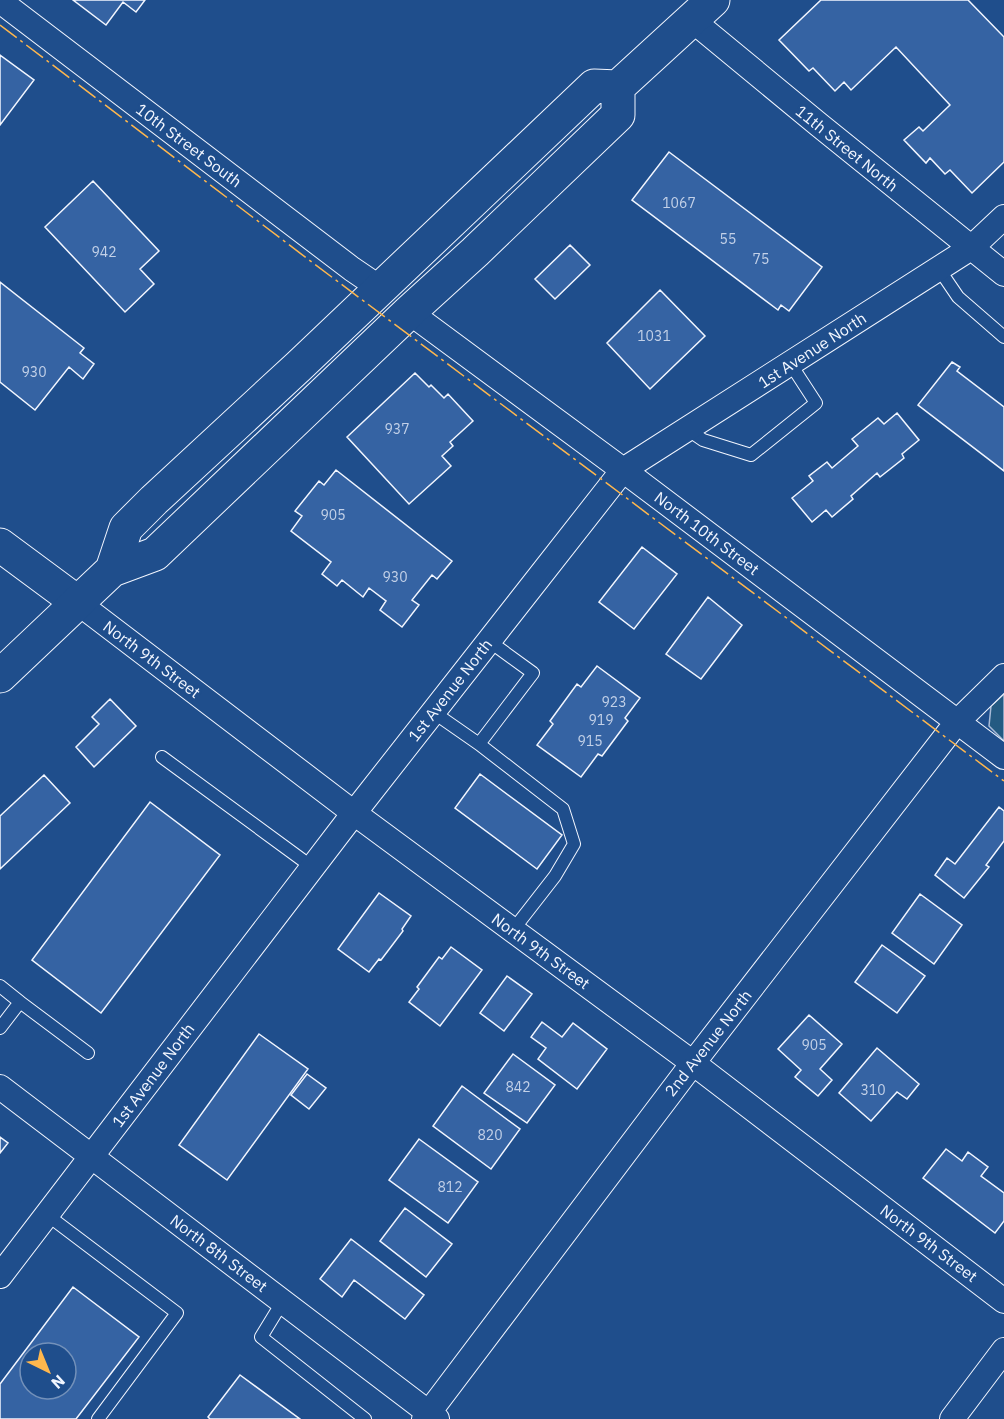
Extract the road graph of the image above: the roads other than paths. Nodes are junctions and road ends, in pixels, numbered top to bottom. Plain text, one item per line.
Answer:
1 (0, 1) edge
2 (705, 6) edge
3 (618, 87) junction
4 (477, 196) junction
5 (1004, 217) edge
6 (971, 248) junction
7 (939, 269) junction
8 (1004, 274) edge
9 (380, 288) junction
10 (409, 312) junction
11 (1004, 337) edge
12 (790, 363) junction
13 (311, 404) junction
14 (687, 429) junction
15 (623, 470) junction
16 (0, 545) edge
17 (112, 570) junction
18 (77, 602) junction
19 (489, 640) junction
20 (0, 676) edge
21 (1004, 676) edge
22 (433, 712) junction
23 (957, 722) junction
24 (479, 744) junction
25 (162, 757) dead end
26 (1004, 757) edge
27 (354, 813) junction
28 (312, 867) junction
29 (513, 930) junction
30 (0, 986) edge
31 (20, 1002) junction
32 (0, 1028) edge
33 (88, 1053) dead end
34 (693, 1062) junction
35 (0, 1087) edge
36 (91, 1155) junction
37 (46, 1214) junction
38 (0, 1276) edge
39 (283, 1301) junction
40 (1004, 1301) edge
41 (1004, 1350) edge
42 (430, 1417) edge
43 (98, 1419) edge
44 (365, 1419) edge
45 (952, 1419) edge

1 - 9 street, 10th Street South
2 - 3 main road
2 - 6 street, 11th Street North
3 - 4 main road
3 - 10 main road
4 - 9 main road
4 - 10 main road
5 - 6 street, 1st Avenue North
6 - 7 street, 1st Avenue North
6 - 8 street, 11th Street North
7 - 11 lane
7 - 12 street, 1st Avenue North
9 - 13 main road
9 - 17 main road
10 - 13 main road
10 - 15 street, North 10th Street
12 - 14 street, 1st Avenue North
12 - 14 lane
13 - 17 main road
14 - 15 street, 1st Avenue North
15 - 19 street, 1st Avenue North
15 - 23 street, North 10th Street
16 - 18 main road
17 - 18 main road
18 - 20 main road
18 - 27 street, North 9th Street
19 - 22 street, 1st Avenue North
19 - 24 lane
21 - 23 street, 2nd Avenue North
22 - 24 lane
22 - 27 street, 1st Avenue North
23 - 26 street, North 10th Street
23 - 34 street, 2nd Avenue North
24 - 29 lane
25 - 28 lane
27 - 28 street, 1st Avenue North
27 - 29 street, North 9th Street
28 - 36 street, 1st Avenue North
29 - 34 street, North 9th Street
30 - 31 lane
31 - 32 lane
31 - 33 lane
34 - 40 street, North 9th Street
34 - 42 street, 2nd Avenue North
35 - 36 street, North 8th Street
36 - 37 street, 1st Avenue North
36 - 39 street, North 8th Street
37 - 38 street, 1st Avenue North
37 - 43 lane
39 - 42 street, North 8th Street
39 - 44 lane
41 - 45 street

